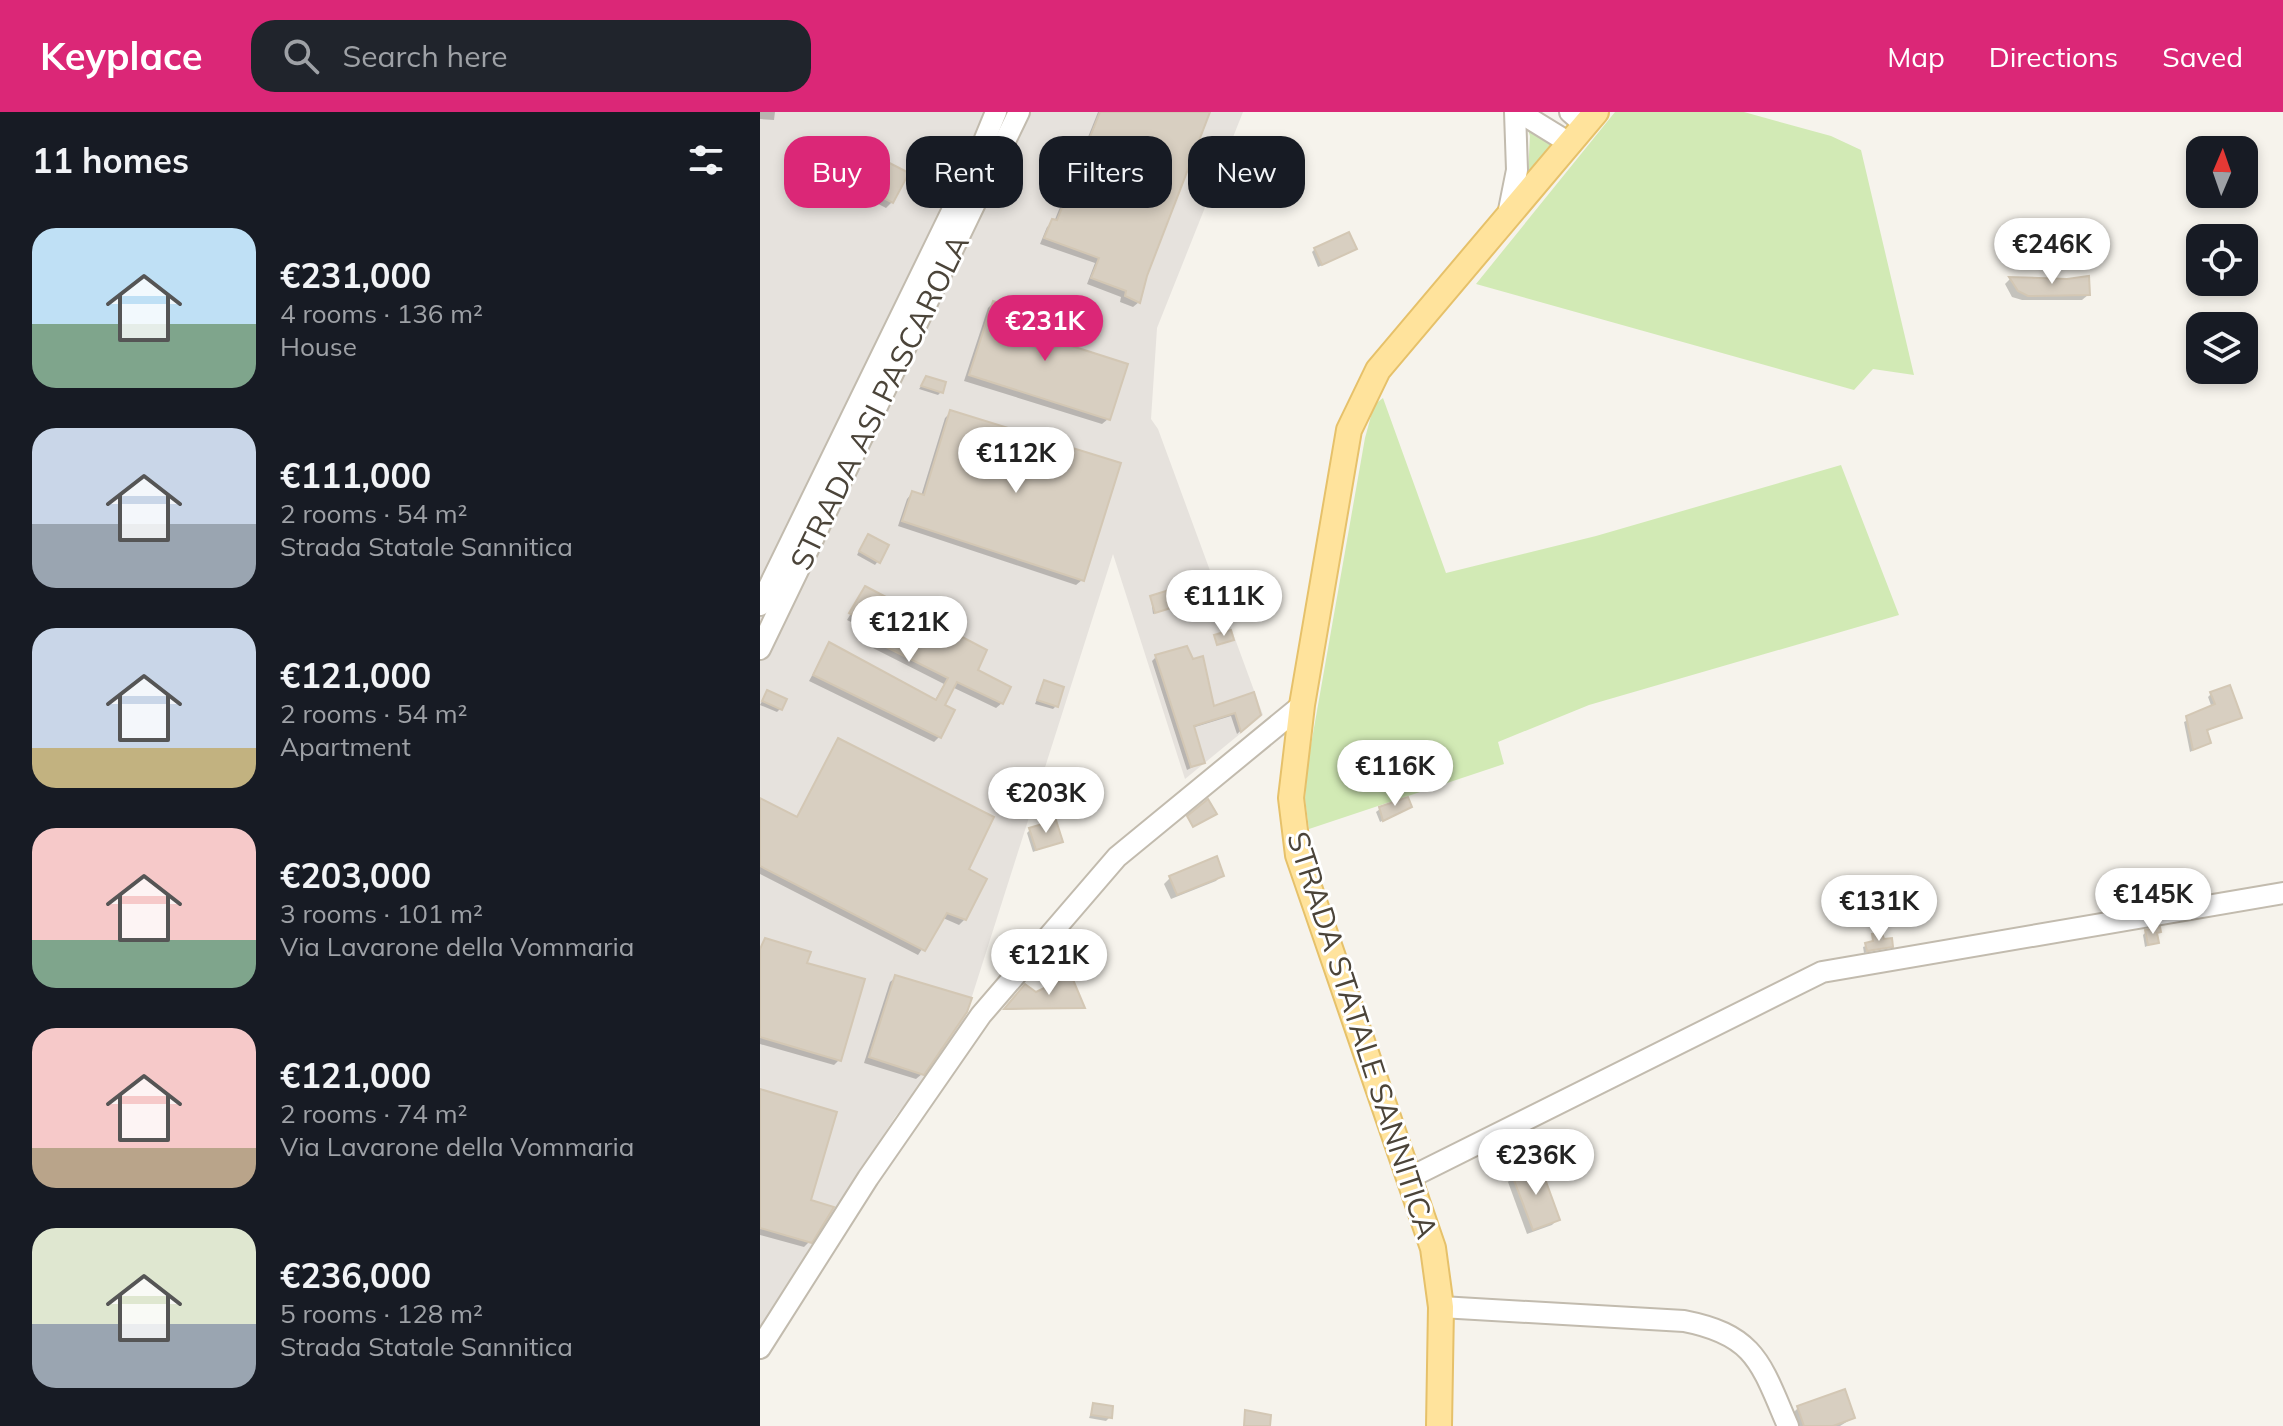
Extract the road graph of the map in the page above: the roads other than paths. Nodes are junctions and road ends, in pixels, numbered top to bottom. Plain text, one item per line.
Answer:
1 (996, 112) edge
2 (1019, 112) edge
3 (1517, 112) edge
4 (1581, 123) edge
5 (1506, 219) junction
6 (760, 605) edge
7 (760, 649) edge
8 (1302, 705) junction
9 (2283, 893) edge
10 (1409, 1178) junction
11 (1441, 1307) junction
12 (760, 1348) edge
13 (1439, 1426) edge
14 (1788, 1426) edge

1 - 6 street, STRADA ASI PASCAROLA
2 - 7 street, STRADA ASI PASCAROLA
3 - 4 street
3 - 5 street
4 - 5 main road, STRADA STATALE SANNITICA
5 - 8 main road, STRADA STATALE SANNITICA
8 - 10 main road, STRADA STATALE SANNITICA
8 - 12 street
9 - 10 street
10 - 11 main road, STRADA STATALE SANNITICA
11 - 13 main road, STRADA STATALE SANNITICA
11 - 14 street

